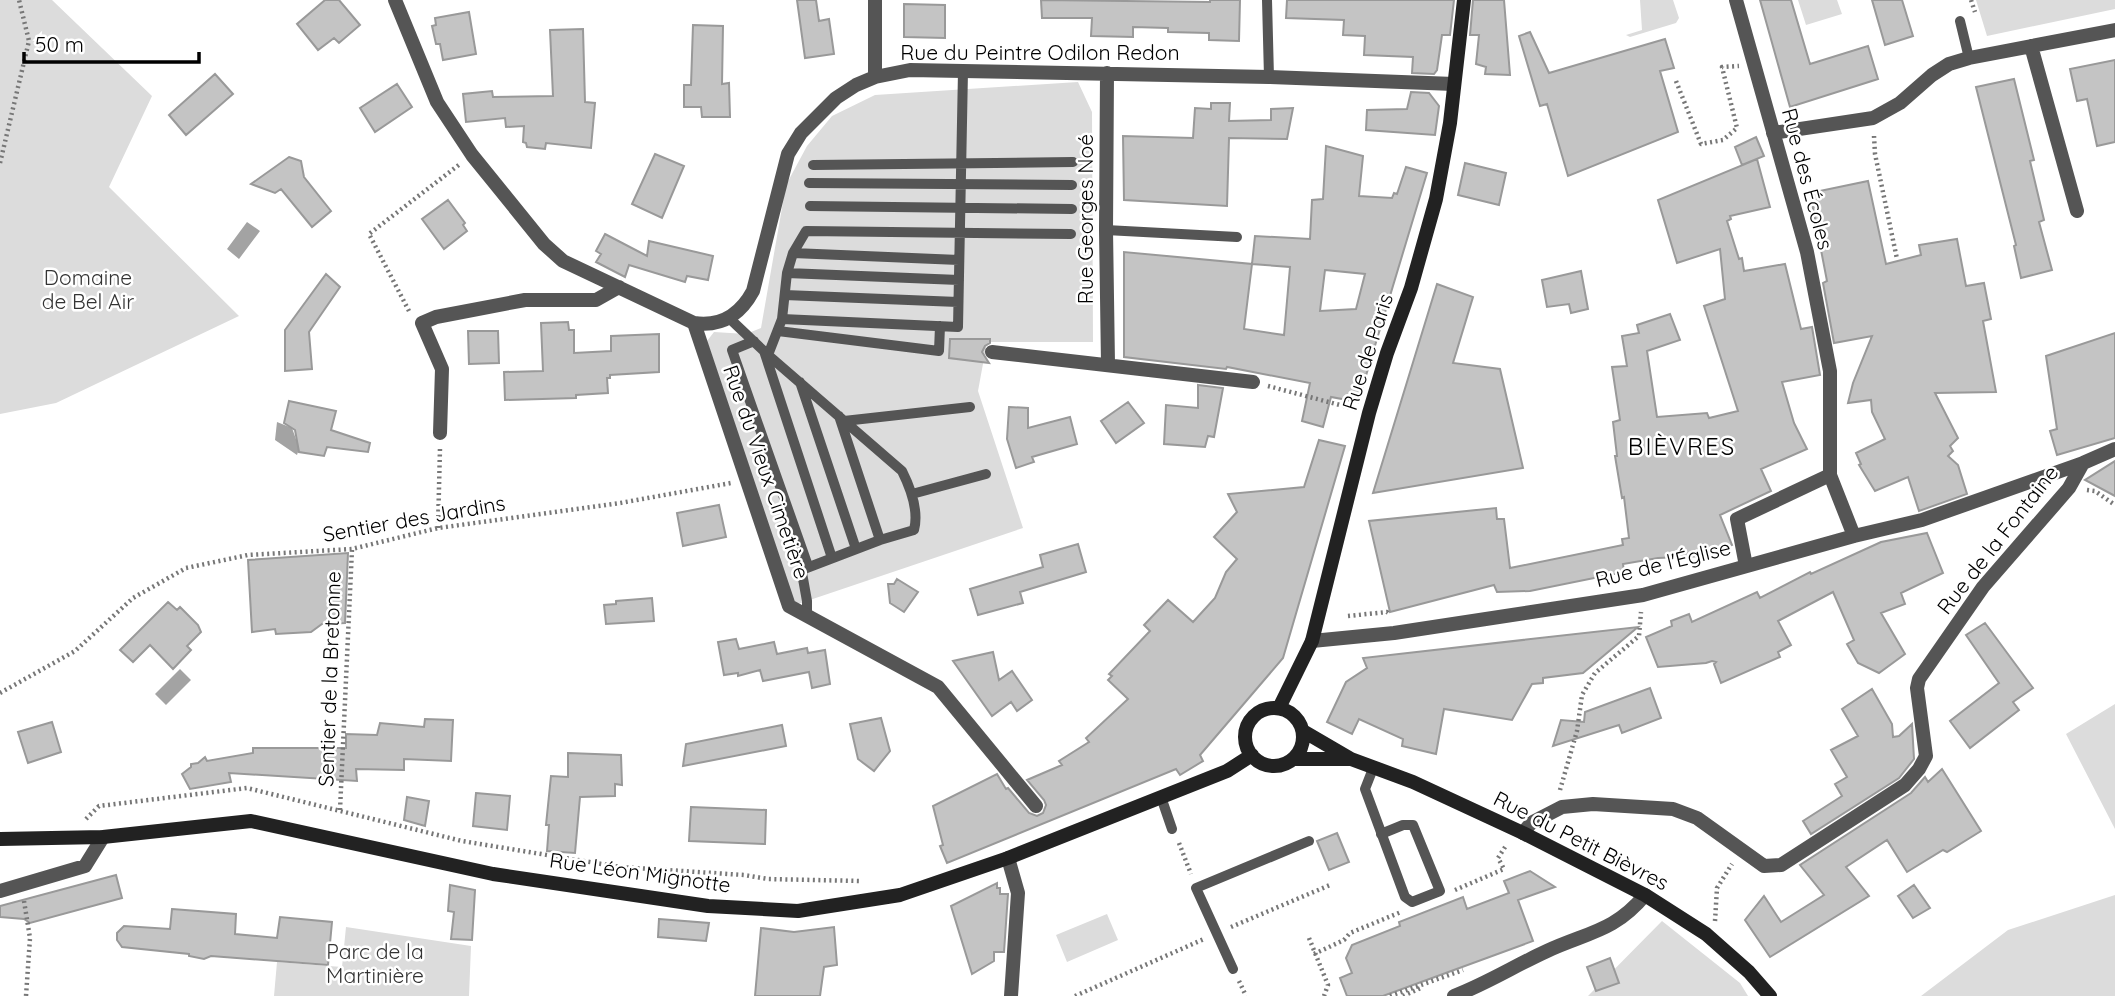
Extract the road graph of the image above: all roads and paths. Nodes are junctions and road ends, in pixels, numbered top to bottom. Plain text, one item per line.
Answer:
1 (19, 0) edge
2 (395, 0) edge
3 (875, 0) edge
4 (1267, 0) edge
5 (1464, 0) edge
6 (1736, 0) edge
7 (1960, 21) dead end
8 (2115, 30) edge
9 (2031, 46) junction
10 (1969, 58) junction
11 (1754, 64) junction
12 (963, 71) junction
13 (1107, 73) junction
14 (1269, 76) junction
15 (875, 77) junction
16 (1676, 81) dead end
17 (1454, 84) junction
18 (1873, 118) junction
19 (1773, 133) junction
20 (471, 155) junction
21 (1073, 162) dead end
22 (0, 163) edge
23 (961, 163) junction
24 (813, 165) dead end
25 (809, 183) dead end
26 (961, 183) junction
27 (1072, 185) dead end
28 (810, 206) dead end
29 (960, 207) junction
30 (1072, 209) dead end
31 (2077, 211) dead end
32 (1105, 230) junction
33 (960, 233) junction
34 (1071, 234) dead end
35 (1237, 237) dead end
36 (793, 253) junction
37 (1897, 259) dead end
38 (959, 260) junction
39 (787, 273) junction
40 (959, 280) junction
41 (619, 287) junction
42 (785, 295) junction
43 (958, 302) junction
44 (729, 318) junction
45 (782, 319) junction
46 (804, 320) junction
47 (828, 321) junction
48 (849, 322) junction
49 (422, 323) junction
50 (694, 323) junction
51 (871, 323) junction
52 (894, 324) junction
53 (917, 325) junction
54 (940, 326) junction
55 (778, 331) junction
56 (804, 334) junction
57 (827, 337) junction
58 (849, 340) junction
59 (754, 341) junction
60 (870, 342) junction
61 (893, 345) junction
62 (916, 348) junction
63 (766, 352) junction
64 (992, 352) dead end
65 (1108, 364) junction
66 (800, 382) junction
67 (1253, 382) joint
68 (970, 407) dead end
69 (1369, 413) junction
70 (841, 418) junction
71 (440, 433) joint
72 (2115, 449) edge
73 (2083, 463) junction
74 (986, 474) dead end
75 (1830, 475) junction
76 (746, 480) junction
77 (2069, 488) junction
78 (912, 494) junction
79 (2115, 505) edge
80 (438, 527) junction
81 (1854, 536) junction
82 (880, 540) junction
83 (856, 549) junction
84 (352, 550) junction
85 (832, 558) junction
86 (808, 566) junction
87 (1746, 566) junction
88 (1643, 596) junction
89 (807, 614) junction
90 (1312, 641) junction
91 (0, 693) edge
92 (1279, 708) junction
93 (1303, 732) junction
94 (1252, 755) junction
95 (1293, 758) junction
96 (1351, 759) junction
97 (1374, 766) junction
98 (1161, 797) junction
99 (1036, 807) dead end
100 (1562, 807) junction
101 (340, 810) junction
102 (1172, 829) dead end
103 (1523, 833) junction
104 (1381, 834) junction
105 (103, 837) junction
106 (64, 838) junction
107 (0, 839) edge
108 (1309, 841) dead end
109 (1742, 849) junction
110 (1183, 853) dead end
111 (1008, 858) junction
112 (1189, 869) dead end
113 (865, 881) dead end
114 (0, 891) edge
115 (1645, 895) junction
116 (24, 900) dead end
117 (1706, 934) junction
118 (1309, 938) dead end
119 (1233, 969) dead end
120 (1451, 974) dead end
121 (1459, 995) edge
122 (26, 996) edge
123 (1011, 996) edge
124 (1324, 996) edge
125 (1390, 996) edge
126 (1770, 996) edge

1 - 22 path
2 - 20 street
3 - 15 street
4 - 14 lane
5 - 17 street, Rue de Paris
6 - 11 street, Rue des Écoles
7 - 10 lane
8 - 9 street
9 - 10 street
9 - 31 street
10 - 18 street
11 - 16 path
11 - 19 street, Rue des Écoles
12 - 13 street, Rue du Peintre Odilon Redon
12 - 15 street, Rue du Peintre Odilon Redon
12 - 23 lane
13 - 14 street, Rue du Peintre Odilon Redon
13 - 32 street, Rue Georges Noé
14 - 17 street, Rue du Peintre Odilon Redon
15 - 44 street, Rue du Peintre Odilon Redon
17 - 69 street, Rue de Paris
18 - 19 street
18 - 37 path
19 - 75 street, Rue des Écoles
20 - 41 street
20 - 49 path
21 - 23 lane
23 - 24 lane
23 - 26 lane
25 - 26 lane
26 - 27 lane
26 - 29 lane
28 - 29 lane
29 - 30 lane
29 - 33 lane
32 - 35 lane
32 - 65 street, Rue Georges Noé
33 - 34 lane
33 - 36 lane
33 - 38 lane
36 - 38 lane
36 - 39 lane
38 - 40 lane
39 - 40 lane
39 - 42 lane
40 - 43 lane
41 - 49 street
41 - 50 street
42 - 43 lane
42 - 45 lane
43 - 54 lane
44 - 50 street
44 - 59 lane
45 - 46 lane
45 - 55 lane
46 - 47 lane
46 - 56 lane
47 - 48 lane
47 - 57 lane
48 - 51 lane
48 - 58 lane
49 - 71 street
50 - 76 street, Rue du Vieux Cimetière
51 - 52 lane
51 - 60 lane
52 - 53 lane
52 - 61 lane
53 - 54 lane
53 - 62 lane
54 - 62 lane
55 - 56 lane
55 - 63 lane
56 - 57 lane
57 - 58 lane
58 - 60 lane
59 - 63 lane
59 - 86 lane
60 - 61 lane
61 - 62 lane
63 - 66 lane
63 - 85 lane
64 - 65 street
65 - 67 street
66 - 70 lane
66 - 83 lane
67 - 69 path
68 - 70 lane
69 - 90 street, Rue de Paris
70 - 78 lane
70 - 82 lane
71 - 80 path
72 - 73 street, Rue de l'Église
73 - 77 street, Rue de la Fontaine
73 - 81 street, Rue de l'Église
74 - 78 lane
75 - 81 street
75 - 87 street
76 - 80 path, Sentier des Jardins
76 - 89 street, Rue du Vieux Cimetière
77 - 79 path
77 - 109 street, Rue de la Fontaine
78 - 82 lane
80 - 84 path, Sentier des Jardins
81 - 87 street, Rue de l'Église
82 - 83 lane
83 - 85 lane
84 - 91 path, Sentier des Jardins
84 - 101 path, Sentier de la Bretonne
85 - 86 lane
86 - 89 lane
87 - 88 street, Rue de l'Église
88 - 90 street, Rue de l'Église
88 - 100 path
89 - 99 street, Rue du Vieux Cimetière
90 - 92 street, Rue de Paris
92 - 93 street
92 - 94 street
93 - 95 street
93 - 96 street, Rue du Petit Bièvres
94 - 95 street
94 - 98 street, Rue Léon Mignotte
95 - 96 street, Rue du Petit Bièvres
96 - 97 street, Rue du Petit Bièvres
97 - 103 street, Rue du Petit Bièvres
97 - 104 lane
98 - 102 lane
98 - 111 street, Rue Léon Mignotte
100 - 103 street, Rue de la Fontaine
100 - 109 street, Rue de la Fontaine
101 - 106 path
101 - 113 path
103 - 115 street, Rue du Petit Bièvres
104 - 104 lane
105 - 106 street, Rue Léon Mignotte
105 - 111 street, Rue Léon Mignotte
105 - 114 street
106 - 107 street, Rue Léon Mignotte
108 - 119 lane
109 - 117 path
110 - 112 path
111 - 123 street
115 - 117 street, Rue du Petit Bièvres
115 - 121 street
116 - 122 path
117 - 126 street, Rue du Petit Bièvres
118 - 124 path
120 - 125 path

